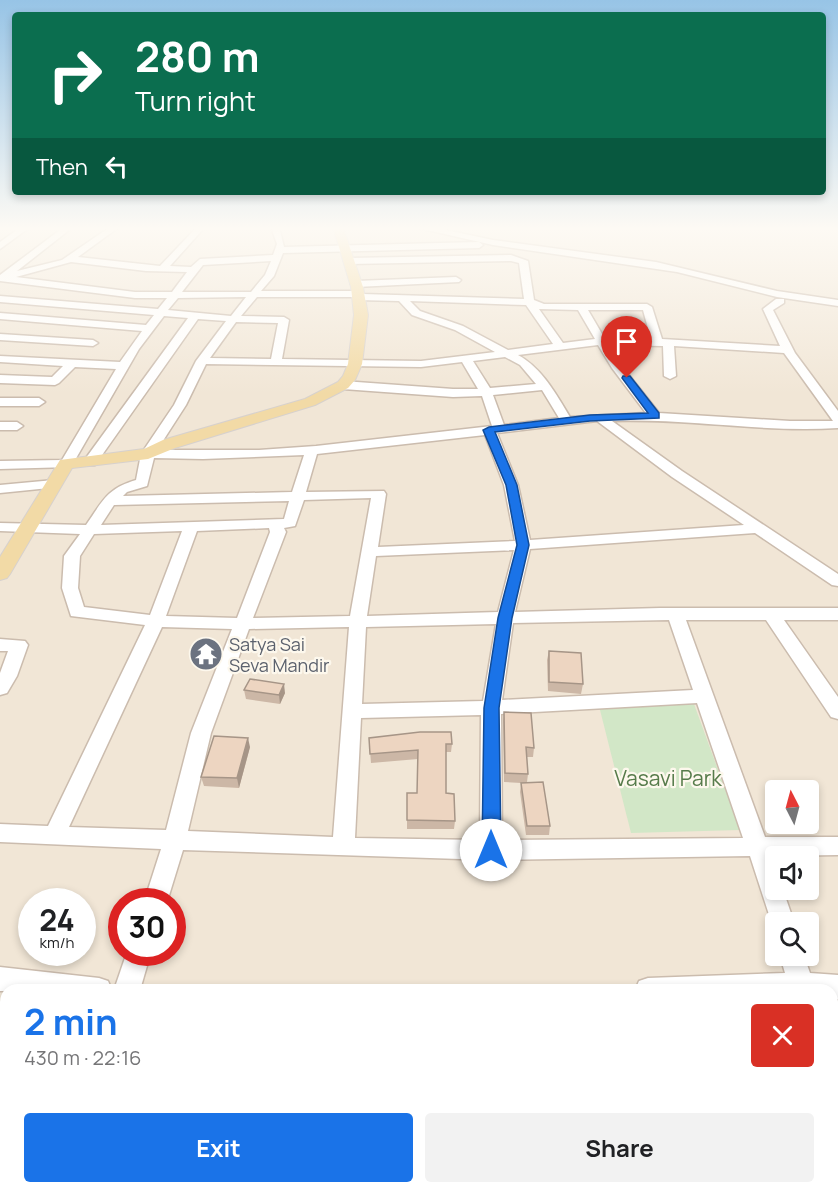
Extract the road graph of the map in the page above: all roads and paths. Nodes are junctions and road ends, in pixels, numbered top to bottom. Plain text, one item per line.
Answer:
1 (30, 283) edge
2 (184, 283) edge
3 (262, 283) edge
4 (354, 283) edge
5 (434, 283) edge
6 (526, 283) edge
7 (730, 283) edge
8 (357, 292) junction
9 (176, 294) junction
10 (253, 294) junction
11 (401, 297) junction
12 (0, 299) edge
13 (780, 301) dead end
14 (529, 302) junction
15 (838, 303) edge
16 (580, 307) junction
17 (160, 313) junction
18 (0, 316) edge
19 (195, 316) junction
20 (234, 319) junction
21 (147, 328) junction
22 (0, 337) edge
23 (600, 342) junction
24 (93, 343) dead end
25 (663, 343) junction
26 (559, 345) junction
27 (788, 350) junction
28 (505, 352) junction
29 (465, 358) junction
30 (0, 359) edge
31 (202, 362) junction
32 (72, 363) junction
33 (276, 363) junction
34 (355, 363) junction
35 (122, 366) junction
36 (670, 376) dead end
37 (0, 380) edge
38 (343, 385) junction
39 (545, 386) junction
40 (486, 391) junction
41 (0, 402) edge
42 (39, 402) dead end
43 (655, 416) junction
44 (600, 418) junction
45 (838, 419) edge
46 (567, 421) junction
47 (838, 424) edge
48 (0, 426) edge
49 (17, 426) dead end
50 (494, 429) junction
51 (312, 449) junction
52 (148, 454) junction
53 (90, 462) junction
54 (66, 464) junction
55 (0, 465) edge
56 (54, 484) junction
57 (0, 489) edge
58 (298, 496) junction
59 (110, 501) junction
60 (275, 524) junction
61 (30, 526) junction
62 (191, 527) junction
63 (0, 528) edge
64 (758, 528) junction
65 (90, 530) junction
66 (523, 545) junction
67 (369, 552) junction
68 (7, 556) edge
69 (0, 574) edge
70 (838, 581) edge
71 (676, 614) junction
72 (838, 614) edge
73 (772, 615) junction
74 (505, 618) junction
75 (156, 621) junction
76 (358, 621) junction
77 (244, 623) junction
78 (0, 645) edge
79 (0, 688) edge
80 (703, 696) junction
81 (491, 708) junction
82 (352, 711) junction
83 (838, 711) edge
84 (0, 833) edge
85 (54, 835) junction
86 (175, 840) junction
87 (759, 846) junction
88 (838, 846) edge
89 (343, 847) junction
90 (491, 850) junction
91 (160, 888) edge
92 (779, 912) edge
93 (135, 966) edge
94 (795, 966) edge
95 (0, 979) edge
96 (45, 984) edge
97 (129, 984) edge
98 (801, 984) edge

1 - 9 street
2 - 9 street
3 - 10 street
4 - 8 main road
5 - 8 street
6 - 14 street
7 - 15 street
8 - 10 street
8 - 11 street
8 - 34 main road
9 - 10 street
9 - 17 street
10 - 20 street
11 - 14 street
11 - 28 street
12 - 17 street
13 - 27 street
14 - 16 street
14 - 26 street
16 - 23 street
16 - 25 street
17 - 19 street
17 - 21 street
18 - 21 street
19 - 20 street
19 - 53 street
20 - 31 street
20 - 33 street
21 - 35 street
22 - 24 street
23 - 25 street
23 - 26 street
23 - 43 street
25 - 27 street
25 - 36 street
26 - 28 street
27 - 45 street
28 - 29 street
28 - 39 street
29 - 34 street
29 - 40 street
30 - 32 street
31 - 33 street
31 - 52 street
32 - 35 street
32 - 37 street
33 - 34 street
34 - 38 main road
35 - 54 street
38 - 40 street
38 - 52 main road
39 - 40 street
39 - 46 street
40 - 50 street
41 - 42 street
43 - 44 street
43 - 47 street
44 - 46 street
44 - 64 street
46 - 50 street
48 - 49 street
50 - 51 street
50 - 66 street
51 - 52 street
51 - 58 street
52 - 53 main road
52 - 59 street
53 - 54 main road
54 - 55 street
54 - 56 main road
56 - 57 street
56 - 61 main road
58 - 59 street
58 - 60 street
58 - 67 street
59 - 65 street
60 - 62 street
60 - 77 street
61 - 63 street
61 - 65 street
61 - 68 main road
62 - 65 street
62 - 75 street
64 - 66 street
64 - 70 street
65 - 75 street
66 - 67 street
66 - 74 street
67 - 76 street
68 - 69 main road
71 - 73 street
71 - 74 street
71 - 80 street
72 - 73 street
73 - 83 street
74 - 76 street
74 - 81 street
75 - 77 street
75 - 85 street
76 - 77 street
76 - 82 street
77 - 86 street
78 - 79 street
80 - 81 street
80 - 87 street
81 - 82 street
81 - 90 street
82 - 89 street
84 - 85 street
85 - 86 street
86 - 89 street
86 - 91 street
87 - 88 street
87 - 90 street
87 - 92 street
89 - 90 street
93 - 97 street
94 - 98 street
95 - 96 street

